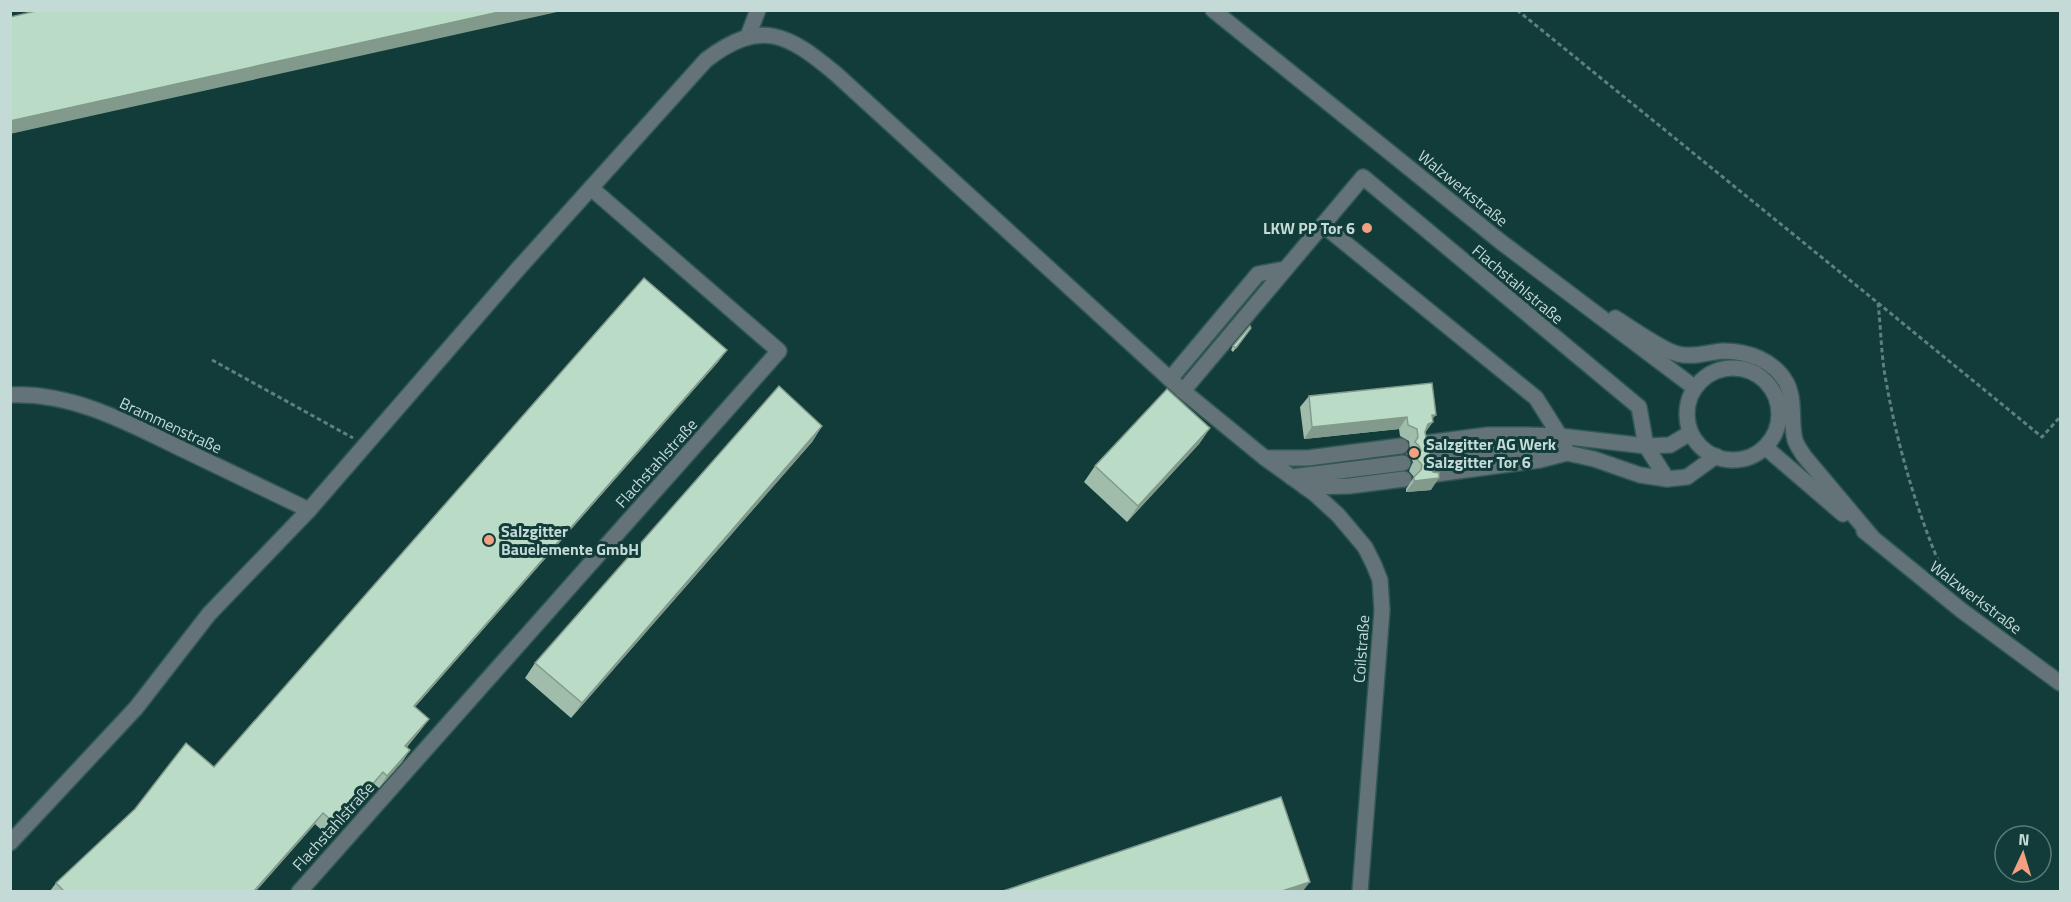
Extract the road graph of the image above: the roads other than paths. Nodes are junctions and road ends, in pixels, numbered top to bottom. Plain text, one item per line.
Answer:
1 (758, 10) edge
2 (1213, 10) edge
3 (748, 36) junction
4 (591, 188) junction
5 (1323, 225) junction
6 (1285, 268) junction
7 (1552, 282) junction
8 (1170, 379) junction
9 (1695, 388) junction
10 (1183, 391) junction
11 (10, 395) edge
12 (1690, 433) junction
13 (1560, 436) junction
14 (1426, 443) edge
15 (1401, 446) dead end
16 (1646, 446) junction
17 (1765, 447) junction
18 (1567, 453) junction
19 (1716, 456) junction
20 (1265, 458) junction
21 (1402, 463) dead end
22 (1428, 468) edge
23 (1291, 477) junction
24 (1404, 479) dead end
25 (1667, 479) junction
26 (1305, 487) junction
27 (309, 510) junction
28 (1872, 537) junction
29 (2061, 683) edge
30 (10, 843) edge
31 (299, 891) edge
32 (1360, 891) edge

1 - 3 street
2 - 7 street, Walzwerkstraße
3 - 4 street
3 - 8 street
4 - 27 street
4 - 31 street, Flachstahlstraße
5 - 6 street, Flachstahlstraße
5 - 13 street
5 - 16 street, Flachstahlstraße
6 - 8 street
6 - 10 street, Flachstahlstraße
7 - 9 street, Walzwerkstraße
7 - 28 street
8 - 10 street
9 - 12 street
9 - 17 street
10 - 20 street
11 - 27 street, Brammenstraße
12 - 16 street
12 - 19 street
13 - 14 street
13 - 16 street
13 - 18 street
15 - 20 street
16 - 25 street, Flachstahlstraße
17 - 19 street
17 - 28 street
18 - 22 street
18 - 25 street
19 - 25 street
20 - 23 street, Coilstraße
21 - 23 street
23 - 26 street, Coilstraße
24 - 26 street
26 - 32 street, Coilstraße
27 - 30 street
28 - 29 street, Walzwerkstraße

